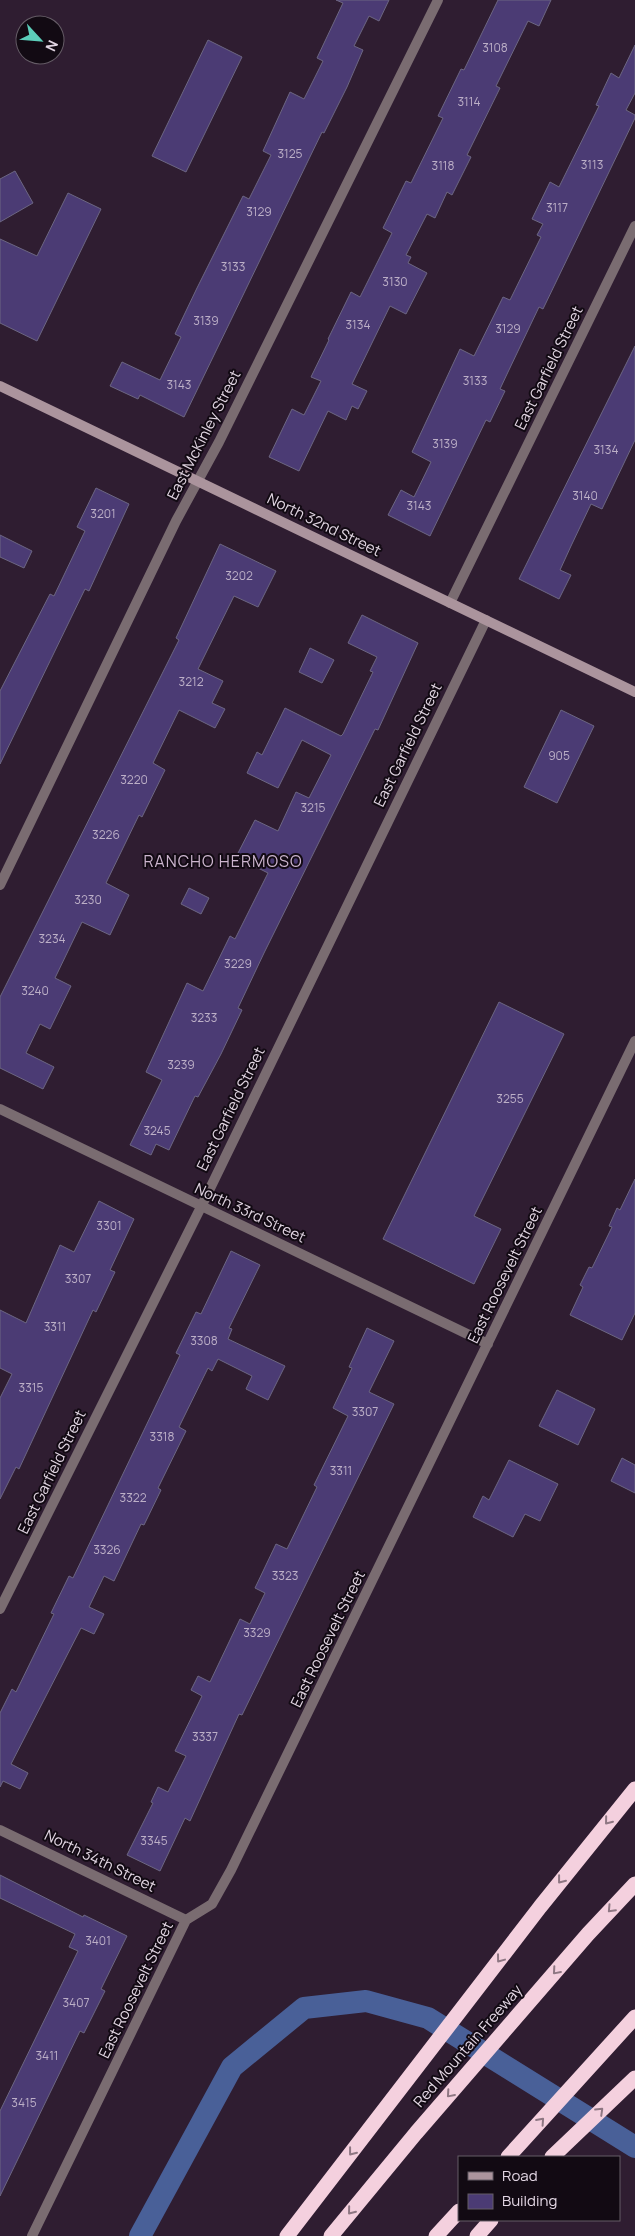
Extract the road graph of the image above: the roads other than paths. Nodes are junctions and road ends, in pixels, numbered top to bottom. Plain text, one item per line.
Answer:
1 (438, 0) edge
2 (635, 226) edge
3 (0, 386) edge
4 (198, 480) junction
5 (450, 603) junction
6 (486, 620) junction
7 (635, 692) edge
8 (0, 885) edge
9 (635, 1041) edge
10 (0, 1109) edge
11 (201, 1207) junction
12 (488, 1344) junction
13 (0, 1609) edge
14 (635, 1789) edge
15 (0, 1830) edge
16 (635, 1884) edge
17 (186, 1920) junction
18 (635, 2017) edge
19 (635, 2078) edge
20 (509, 2156) edge
21 (553, 2156) edge
22 (458, 2212) edge
23 (490, 2221) edge
24 (32, 2236) edge
25 (286, 2236) edge
26 (331, 2236) edge
27 (436, 2236) edge
28 (477, 2236) edge

1 - 4 street, East McKinley Street
2 - 5 street, East Garfield Street
3 - 4 main road, North 32nd Street
4 - 5 main road, North 32nd Street
4 - 8 street, East McKinley Street
5 - 6 main road, North 32nd Street
6 - 7 main road, North 32nd Street
6 - 11 street, East Garfield Street
9 - 12 street, East Roosevelt Street
10 - 11 street, North 33rd Street
11 - 12 street, North 33rd Street
11 - 13 street, East Garfield Street
12 - 17 street, East Roosevelt Street
14 -> 25 highway
15 - 17 street, North 34th Street
16 -> 26 highway, Red Mountain Freeway
17 - 24 street, East Roosevelt Street
20 -> 18 highway
21 -> 19 highway
22 - 27 highway
23 - 28 highway

